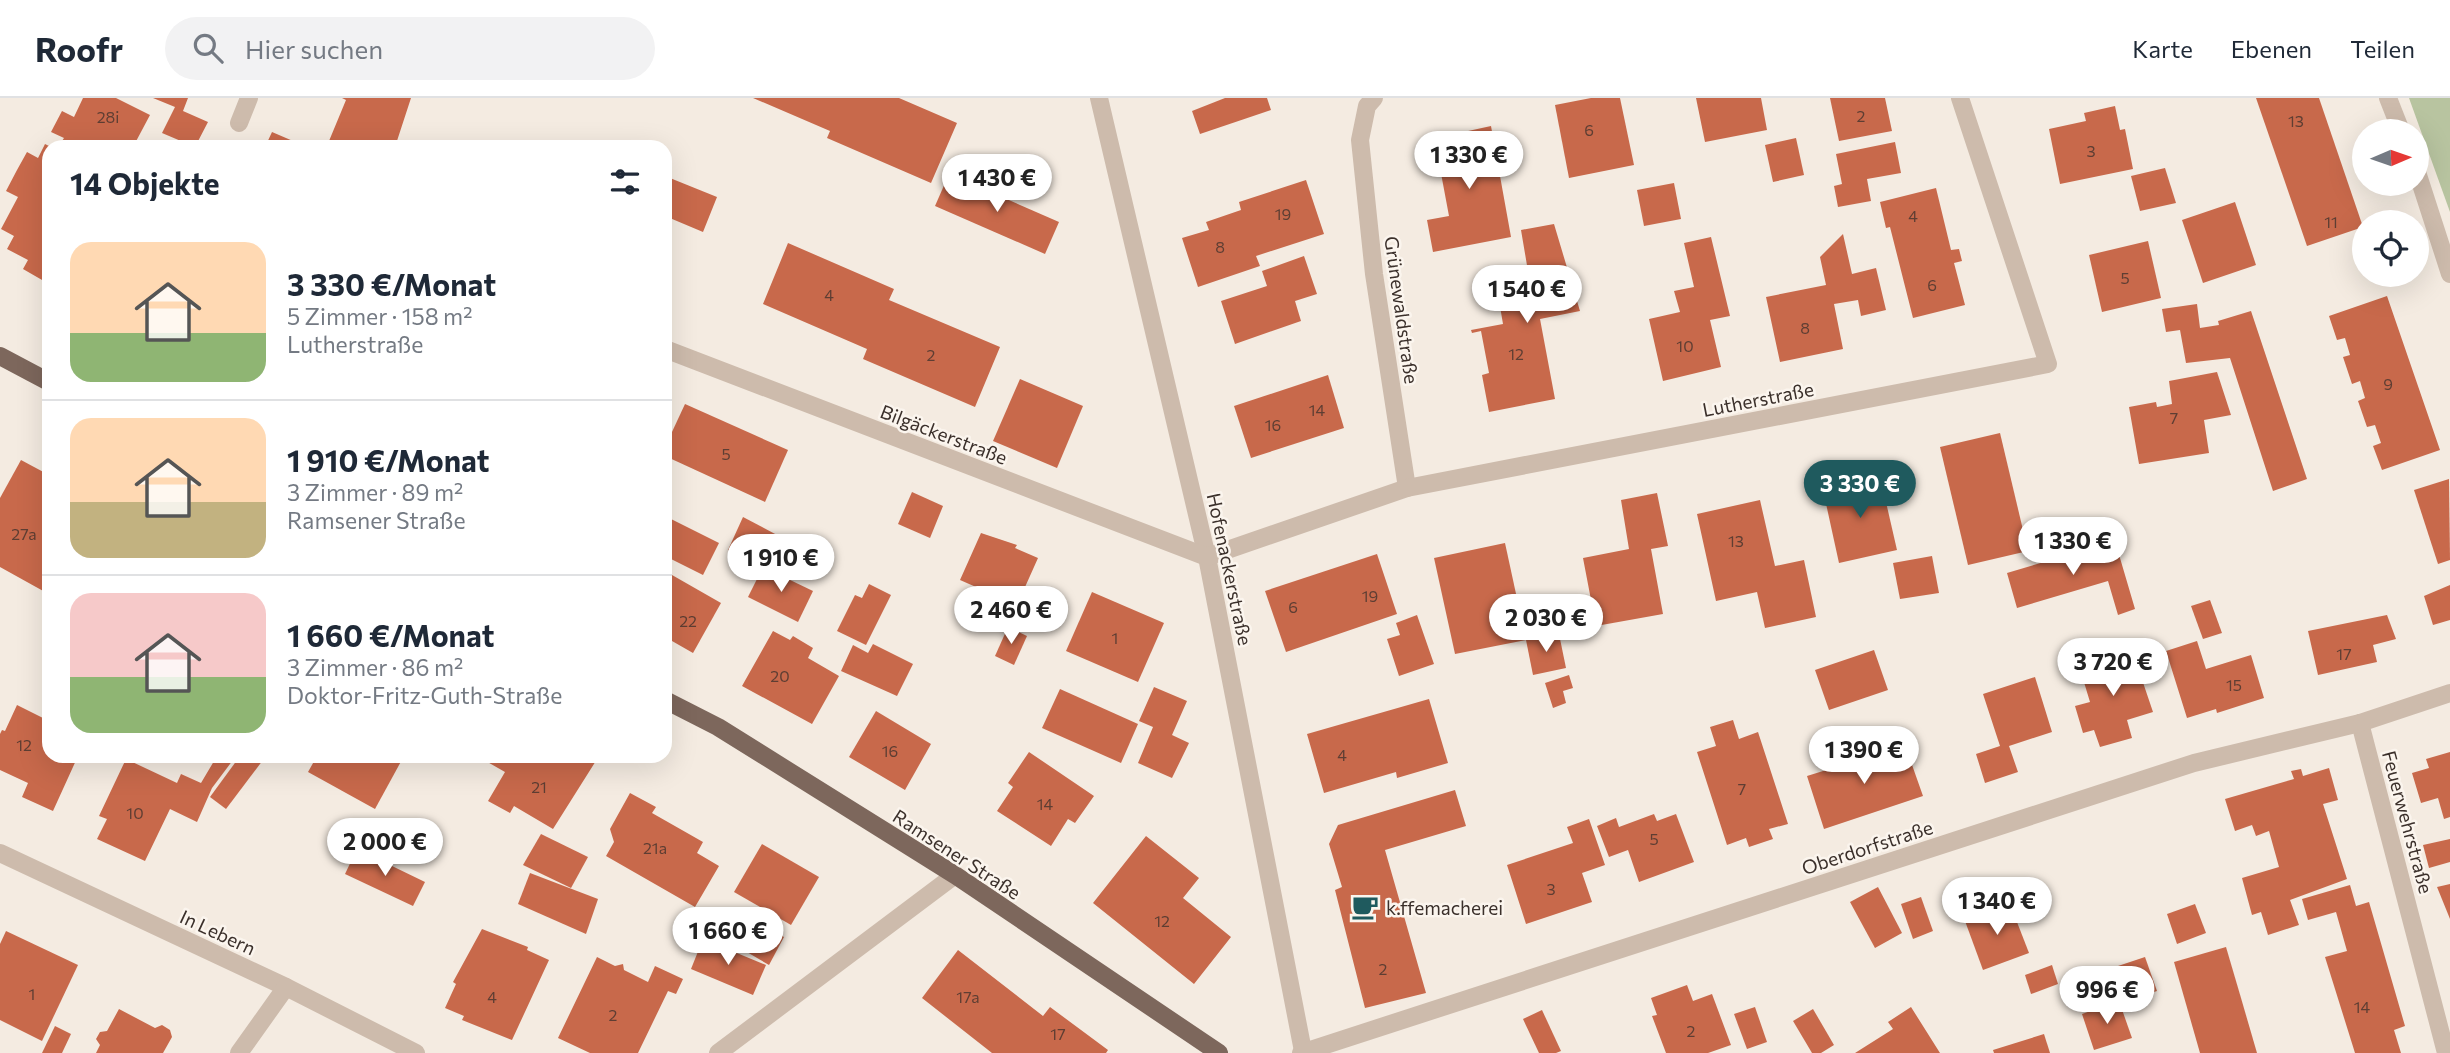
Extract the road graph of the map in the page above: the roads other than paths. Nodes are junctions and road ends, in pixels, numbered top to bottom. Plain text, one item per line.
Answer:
1 (249, 98) edge
2 (1099, 98) edge
3 (1374, 98) edge
4 (1960, 98) edge
5 (2388, 98) edge
6 (2396, 119) edge
7 (239, 123) dead end
8 (2425, 196) edge
9 (2450, 274) edge
10 (672, 352) edge
11 (0, 356) edge
12 (42, 378) edge
13 (1407, 488) junction
14 (1207, 557) junction
15 (2450, 693) edge
16 (672, 703) edge
17 (2360, 723) junction
18 (0, 853) edge
19 (955, 875) junction
20 (286, 986) junction
21 (1302, 1052) edge
22 (239, 1053) edge
23 (416, 1053) edge
24 (718, 1053) edge
25 (1219, 1053) edge
26 (2446, 1053) edge

1 - 7 street
2 - 14 street, Hofenackerstraße
3 - 13 street, Grünewaldstraße
4 - 13 street, Lutherstraße
5 - 6 street
8 - 9 street
10 - 14 street, Bilgäckerstraße
11 - 12 main road
13 - 14 street, Lutherstraße
14 - 21 street, Hofenackerstraße
15 - 17 street, Oberdorfstraße
16 - 19 main road, Ramsener Straße
17 - 21 street, Oberdorfstraße
17 - 26 street, Feuerwehrstraße
18 - 20 street, In Lebern
19 - 24 street
19 - 25 main road, Ramsener Straße
20 - 22 street
20 - 23 street, In Lebern

